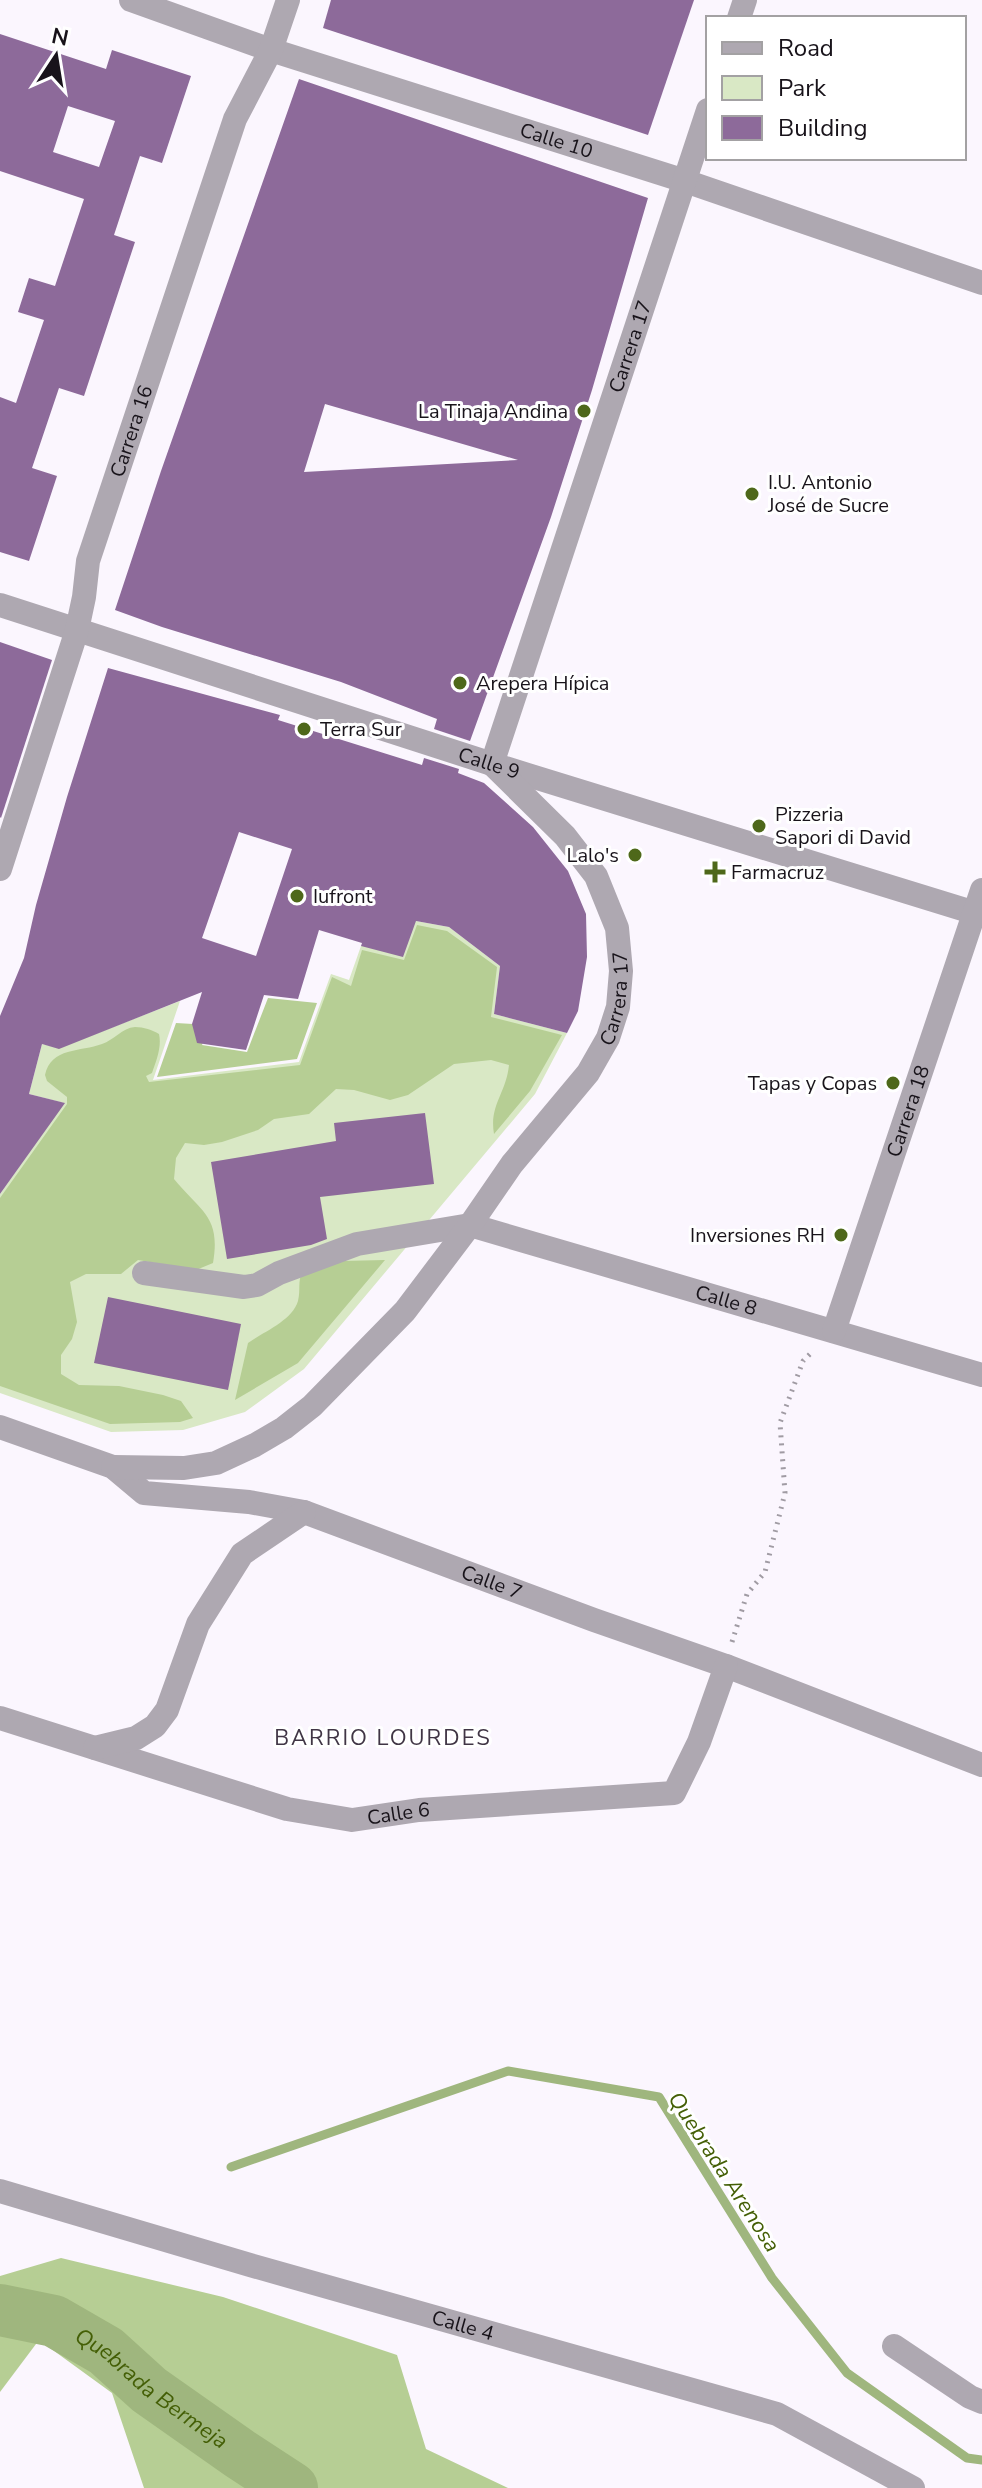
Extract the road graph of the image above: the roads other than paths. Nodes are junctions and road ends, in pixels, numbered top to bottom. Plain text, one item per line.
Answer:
1 (131, 0) edge
2 (288, 0) edge
3 (271, 50) junction
4 (706, 116) edge
5 (685, 181) junction
6 (982, 283) edge
7 (0, 605) edge
8 (77, 630) junction
9 (492, 764) junction
10 (0, 869) edge
11 (979, 906) edge
12 (470, 1225) junction
13 (144, 1273) dead end
14 (834, 1331) junction
15 (982, 1375) edge
16 (0, 1427) edge
17 (113, 1467) junction
18 (304, 1512) junction
19 (726, 1666) junction
20 (0, 1718) edge
21 (95, 1748) junction
22 (982, 1765) edge
23 (0, 2191) edge
24 (894, 2346) dead end
25 (982, 2402) edge
26 (913, 2488) edge

1 - 3 street, Calle 10
2 - 3 street, Carrera 16
3 - 5 street, Calle 10
3 - 8 street, Carrera 16
4 - 5 street, Carrera 17
5 - 6 street, Calle 10
5 - 9 street, Carrera 17
7 - 8 street, Calle 9
8 - 9 street, Calle 9
8 - 10 street, Carrera 16
9 - 11 street, Calle 9
9 - 12 street, Carrera 17
11 - 14 street, Carrera 18
12 - 13 street
12 - 14 street, Calle 8
12 - 17 street, Carrera 17
14 - 15 street, Calle 8
16 - 17 street, Calle 7
17 - 18 street, Calle 7
18 - 19 street, Calle 7
18 - 21 street
19 - 21 street, Calle 6
19 - 22 street, Calle 7
20 - 21 street, Calle 6
23 - 26 street, Calle 4
24 - 25 street

